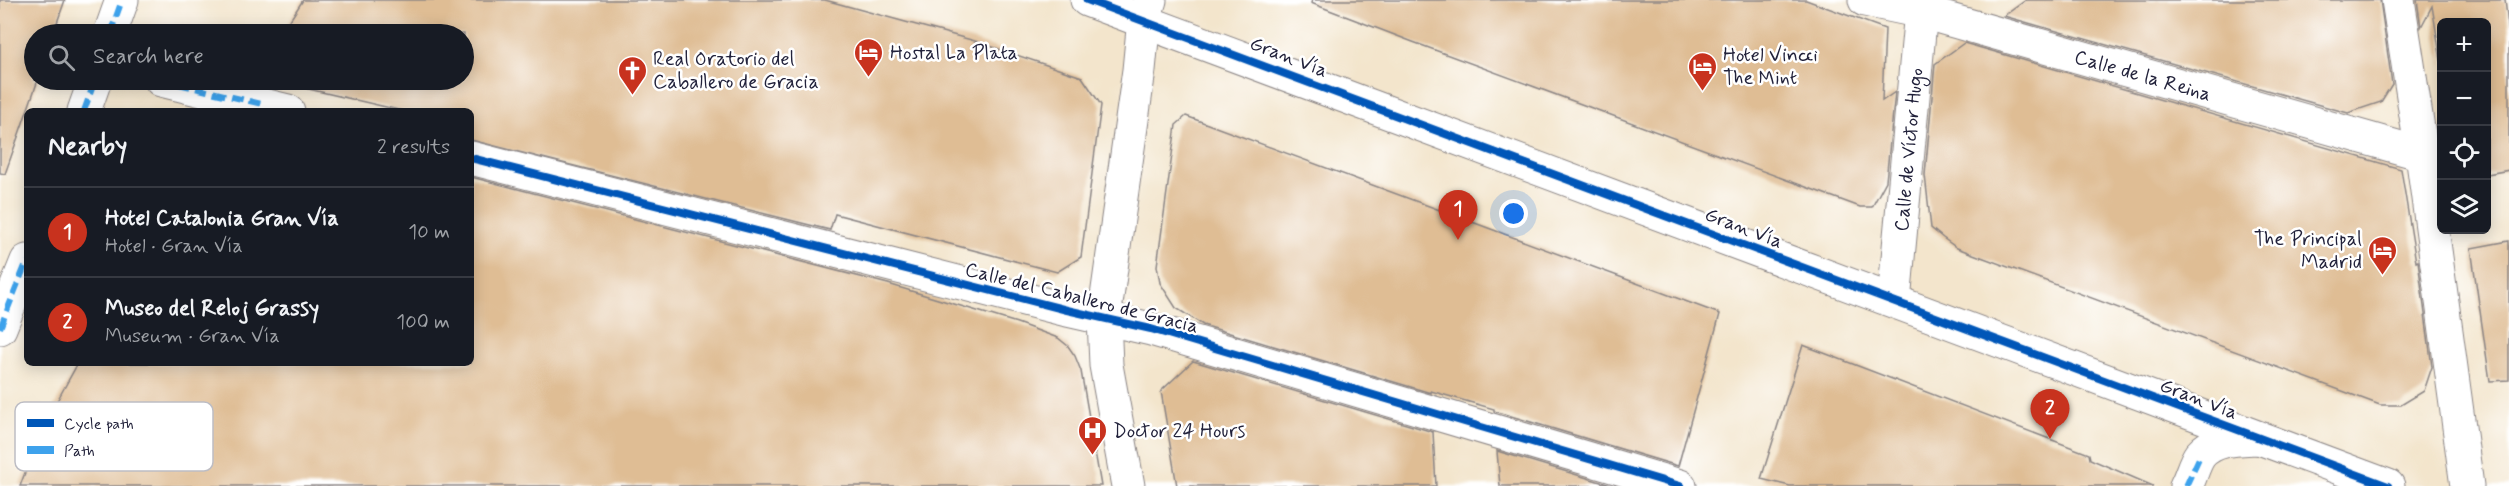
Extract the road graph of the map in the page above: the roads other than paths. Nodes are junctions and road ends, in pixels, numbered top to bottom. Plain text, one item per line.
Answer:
1 (122, 0) edge
2 (1088, 0) edge
3 (1865, 0) edge
4 (2398, 0) edge
5 (1922, 6) edge
6 (1147, 10) edge
7 (114, 24) edge
8 (91, 90) edge
9 (203, 90) edge
10 (85, 108) edge
11 (277, 108) edge
12 (2422, 154) junction
13 (474, 159) edge
14 (24, 268) edge
15 (1894, 301) junction
16 (1104, 318) junction
17 (0, 328) edge
18 (2260, 438) junction
19 (1128, 486) edge
20 (1680, 486) edge
21 (2186, 486) edge
22 (2388, 486) edge
23 (2467, 486) edge

1 - 7 street
2 - 6 street, Gran Vía
3 - 5 street, Calle de la Reina
4 - 12 street
5 - 12 street, Calle de la Reina
5 - 15 street, Calle de Víctor Hugo
6 - 15 street, Gran Vía
6 - 16 street
8 - 10 street
9 - 11 street
12 - 23 street
13 - 16 street, Calle del Caballero de Gracia
14 - 17 street
15 - 18 street, Gran Vía
16 - 19 street
16 - 20 street, Calle del Caballero de Gracia
18 - 21 street
18 - 22 street, Gran Vía

